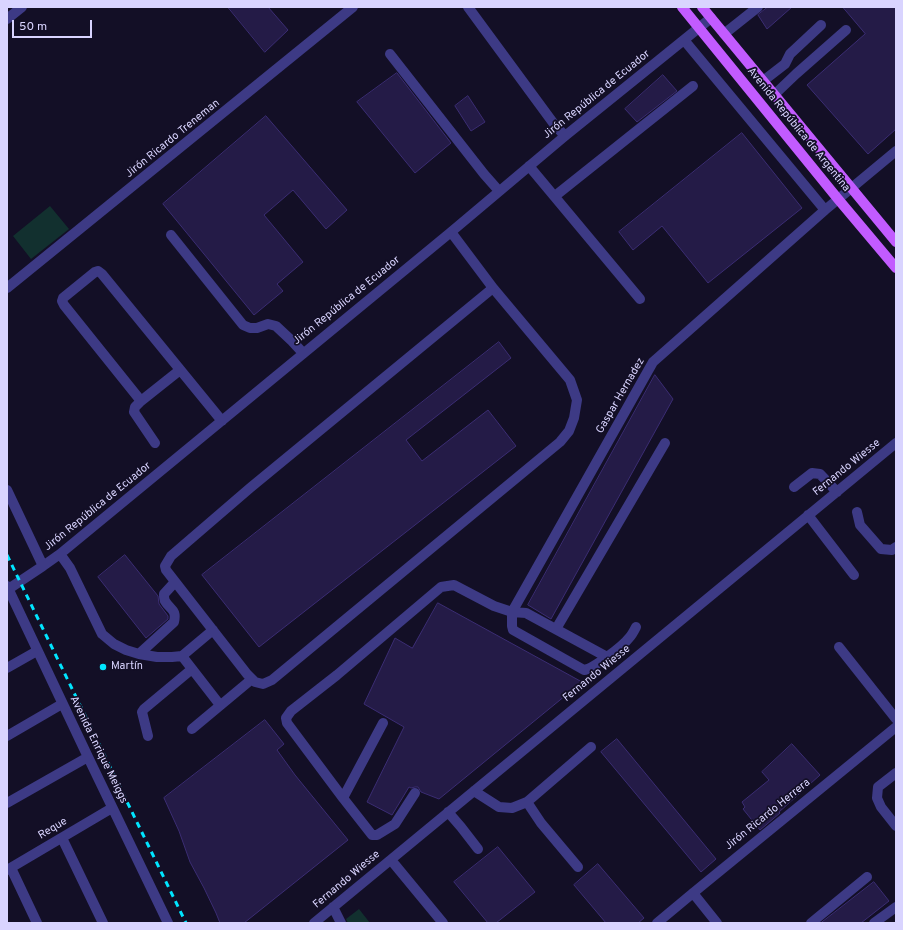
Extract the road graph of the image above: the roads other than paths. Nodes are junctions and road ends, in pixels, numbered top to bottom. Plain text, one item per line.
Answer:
1 (354, 7) edge
2 (468, 7) edge
3 (682, 7) edge
4 (702, 7) edge
5 (758, 7) edge
6 (711, 18) junction
7 (821, 25) dead end
8 (699, 28) junction
9 (846, 30) dead end
10 (724, 34) junction
11 (684, 40) junction
12 (390, 54) dead end
13 (763, 81) junction
14 (693, 86) dead end
15 (774, 95) junction
16 (565, 136) junction
17 (896, 151) edge
18 (529, 166) junction
19 (851, 188) junction
20 (499, 191) junction
21 (555, 196) junction
22 (838, 199) junction
23 (824, 210) junction
24 (451, 232) junction
25 (171, 235) dead end
26 (896, 242) edge
27 (896, 268) edge
28 (7, 288) edge
29 (493, 288) junction
30 (640, 299) dead end
31 (303, 353) junction
32 (180, 370) junction
33 (141, 401) junction
34 (222, 421) junction
35 (155, 443) dead end
36 (665, 443) dead end
37 (896, 443) edge
38 (794, 487) dead end
39 (7, 490) edge
40 (837, 492) junction
41 (857, 512) dead end
42 (808, 516) junction
43 (895, 551) edge
44 (60, 554) junction
45 (43, 566) junction
46 (854, 576) dead end
47 (175, 582) junction
48 (8, 588) edge
49 (512, 612) junction
50 (636, 627) dead end
51 (556, 629) junction
52 (213, 630) junction
53 (839, 647) dead end
54 (37, 651) junction
55 (139, 654) junction
56 (182, 656) junction
57 (607, 657) junction
58 (7, 668) edge
59 (192, 669) junction
60 (252, 679) junction
61 (62, 704) junction
62 (220, 705) junction
63 (896, 719) edge
64 (383, 723) dead end
65 (896, 727) edge
66 (192, 729) dead end
67 (7, 736) edge
68 (148, 736) dead end
69 (591, 747) dead end
70 (88, 757) junction
71 (896, 773) edge
72 (474, 791) junction
73 (415, 793) dead end
74 (343, 798) junction
75 (526, 802) junction
76 (7, 803) edge
77 (112, 808) junction
78 (448, 812) junction
79 (896, 826) edge
80 (62, 838) junction
81 (478, 849) dead end
82 (391, 860) junction
83 (578, 867) dead end
84 (9, 869) edge
85 (867, 877) dead end
86 (692, 893) junction
87 (333, 907) junction
88 (896, 907) edge
89 (37, 923) edge
90 (103, 923) edge
91 (168, 923) edge
92 (314, 923) edge
93 (341, 923) edge
94 (442, 923) edge
95 (657, 923) edge
96 (717, 923) edge
97 (811, 923) edge
98 (874, 923) edge

1 - 28 street, Jirón Ricardo Treneman
2 - 16 street
3 - 8 main road, Avenida República de Argentina
4 - 6 main road, Avenida República de Argentina
5 - 10 street
6 - 8 street, Jirón República de Ecuador
6 - 10 main road, Avenida República de Argentina
7 - 13 street
8 - 11 street, Jirón República de Ecuador
8 - 22 main road, Avenida República de Argentina
9 - 15 street
10 - 13 main road, Avenida República de Argentina
11 - 16 street, Jirón República de Ecuador
11 - 23 street
12 - 20 street
13 - 15 main road, Avenida República de Argentina
14 - 21 street
15 - 19 main road, Avenida República de Argentina
16 - 18 street, Jirón República de Ecuador
17 - 19 street, Gaspar Hernadez
18 - 20 street, Jirón República de Ecuador
18 - 21 street
19 - 22 street, Gaspar Hernadez
19 - 26 main road, Avenida República de Argentina
20 - 24 street, Jirón República de Ecuador
21 - 30 street
22 - 23 street, Gaspar Hernadez
22 - 27 main road, Avenida República de Argentina
23 - 49 street, Gaspar Hernadez
24 - 29 street
24 - 31 street, Jirón República de Ecuador
25 - 31 street
29 - 47 street
29 - 60 street
31 - 34 street, Jirón República de Ecuador
32 - 33 street
32 - 33 street
32 - 34 street
33 - 35 street
34 - 44 street, Jirón República de Ecuador
36 - 51 street
37 - 40 street, Fernando Wiesse
38 - 40 street
39 - 45 street
40 - 42 street, Fernando Wiesse
41 - 43 street
42 - 46 street
42 - 72 street, Fernando Wiesse
44 - 45 street, Jirón República de Ecuador
44 - 55 street
45 - 48 street, Jirón República de Ecuador
47 - 52 street
47 - 55 street
48 - 54 street, Avenida Enrique Meiggs
49 - 51 street
49 - 57 street
49 - 74 street
50 - 57 street
51 - 57 street
52 - 56 street
52 - 60 street
53 - 63 street
54 - 58 street
54 - 61 street, Avenida Enrique Meiggs
55 - 56 street
56 - 59 street
59 - 62 street
59 - 68 street
60 - 62 street
61 - 67 street
61 - 70 street, Avenida Enrique Meiggs
62 - 66 street
64 - 74 street
65 - 86 street, Jirón Ricardo Herrera
69 - 75 street
70 - 76 street
70 - 77 street, Avenida Enrique Meiggs
71 - 79 street
72 - 75 street
72 - 78 street, Fernando Wiesse
73 - 74 street
75 - 83 street
77 - 80 street, Reque
77 - 91 street, Avenida Enrique Meiggs
78 - 81 street
78 - 82 street, Fernando Wiesse
80 - 84 street, Reque
80 - 90 street
82 - 87 street, Fernando Wiesse
82 - 94 street
84 - 89 street
85 - 97 street
86 - 95 street, Jirón Ricardo Herrera
86 - 96 street
87 - 92 street, Fernando Wiesse
87 - 93 street
88 - 98 street

